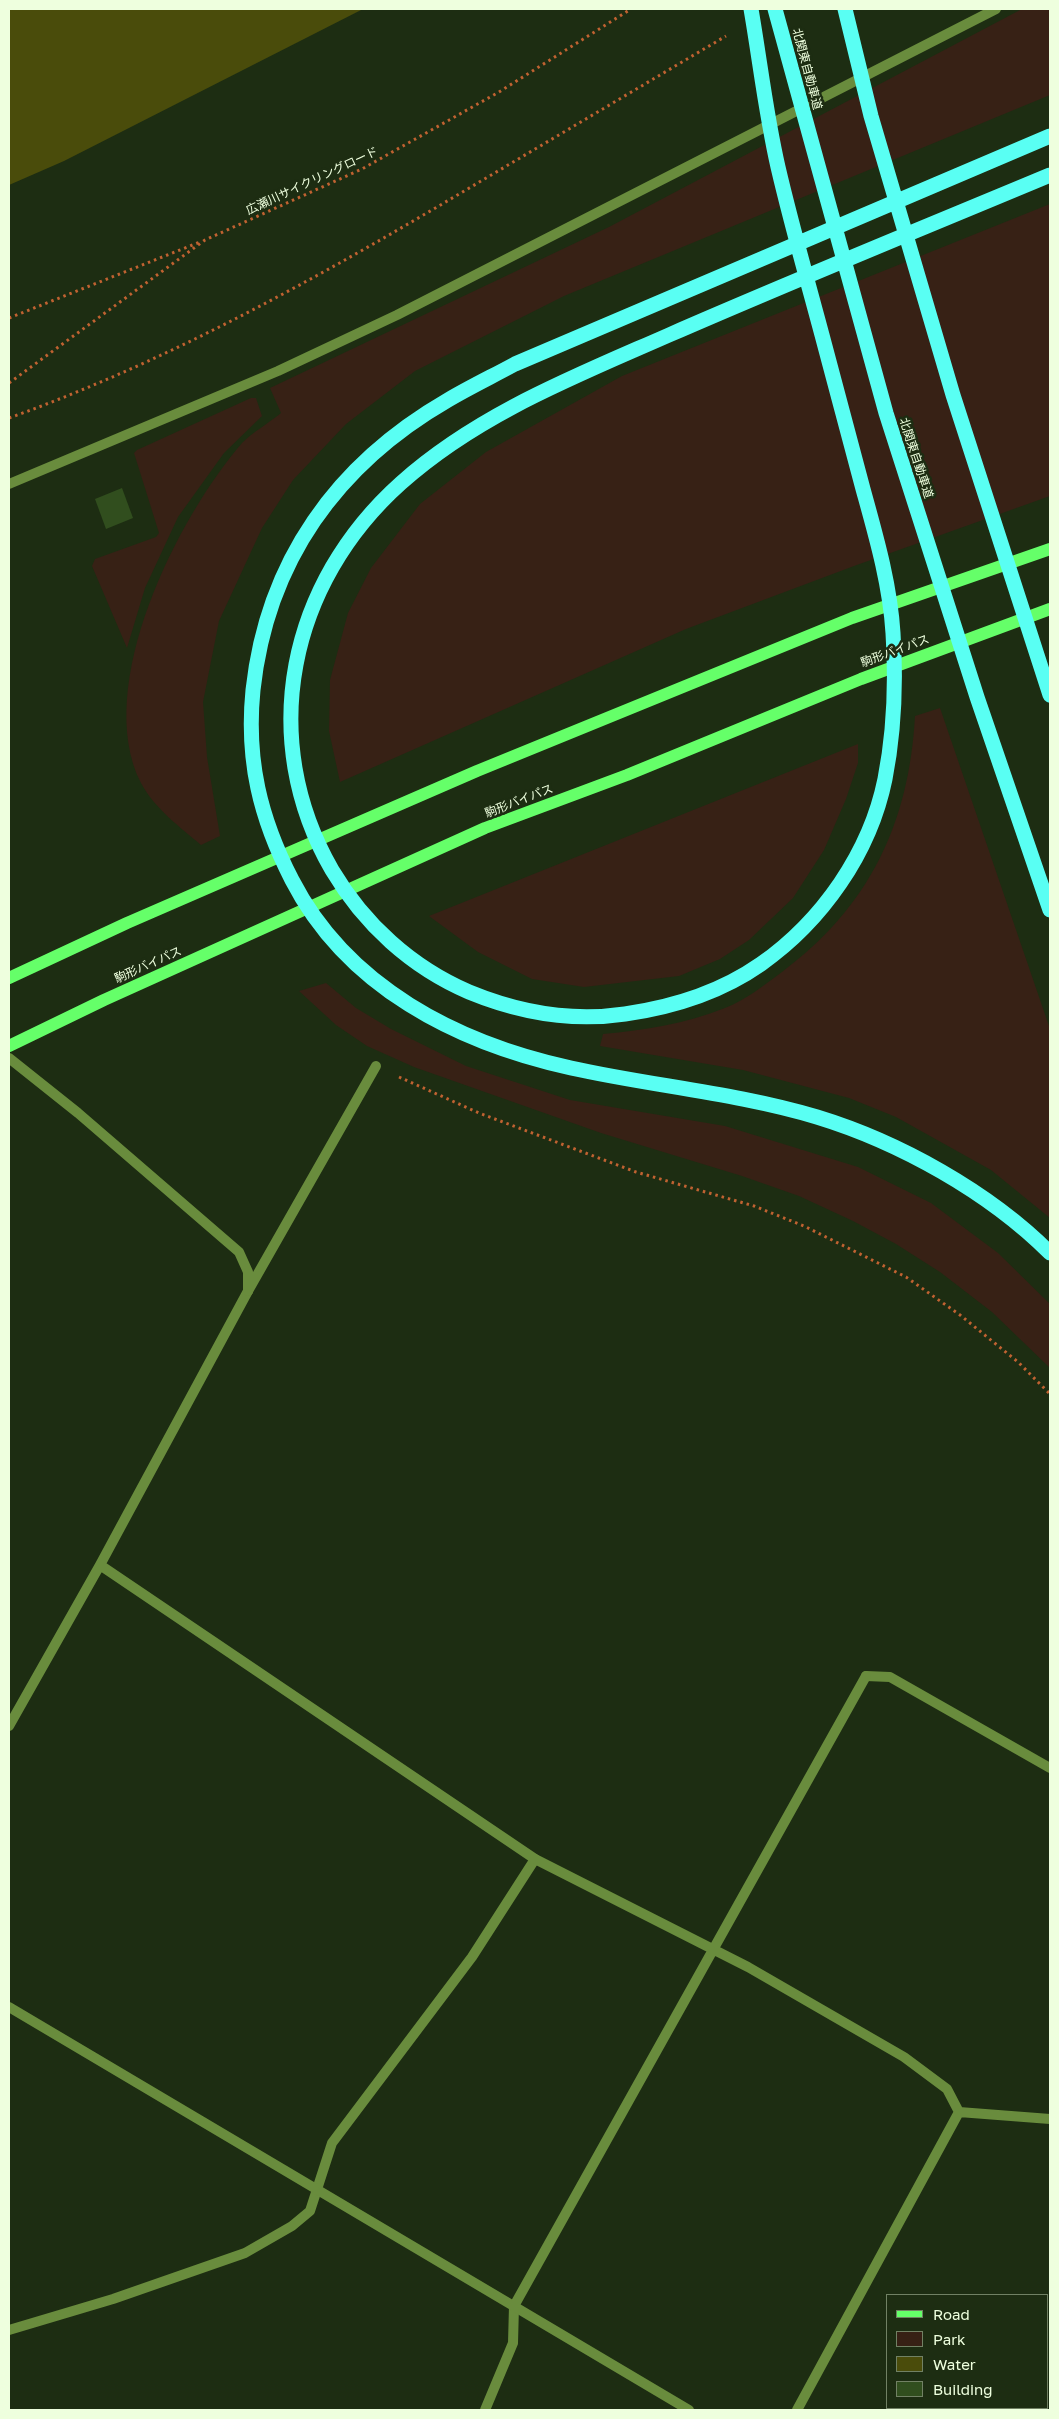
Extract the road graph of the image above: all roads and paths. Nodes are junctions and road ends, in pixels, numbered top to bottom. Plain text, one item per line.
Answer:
1 (631, 9) edge
2 (751, 9) edge
3 (775, 9) edge
4 (845, 9) edge
5 (996, 9) edge
6 (732, 32) dead end
7 (1050, 136) edge
8 (1050, 175) edge
9 (205, 240) junction
10 (9, 318) edge
11 (9, 382) edge
12 (9, 418) edge
13 (9, 484) edge
14 (1050, 549) edge
15 (1050, 609) edge
16 (1050, 695) edge
17 (1050, 910) edge
18 (9, 978) edge
19 (9, 1046) edge
20 (9, 1058) edge
21 (376, 1066) joint
22 (1050, 1253) edge
23 (248, 1291) junction
24 (1050, 1394) edge
25 (100, 1565) junction
26 (9, 1726) edge
27 (1050, 1768) edge
28 (535, 1859) junction
29 (712, 1951) junction
30 (9, 2007) edge
31 (959, 2112) junction
32 (1050, 2118) edge
33 (318, 2192) junction
34 (514, 2306) junction
35 (9, 2330) edge
36 (486, 2410) edge
37 (689, 2410) edge
38 (797, 2410) edge

1 - 9 path, 広瀬川サイクリングロード
2 - 8 highway
3 - 17 highway, 北関東自動車道
4 - 16 highway
5 - 13 street
6 - 12 path
7 - 22 highway
9 - 10 path
9 - 11 path, 広瀬川サイクリングロード
14 - 18 main road
15 - 19 main road, 駒形バイパス
20 - 23 street
21 - 23 street
21 - 24 path
23 - 25 street
25 - 26 street
25 - 28 street
27 - 29 street
28 - 29 street
28 - 33 street
29 - 31 street
29 - 34 street
30 - 33 street
31 - 32 street
31 - 38 street
33 - 34 street
33 - 35 street
34 - 36 street
34 - 37 street

